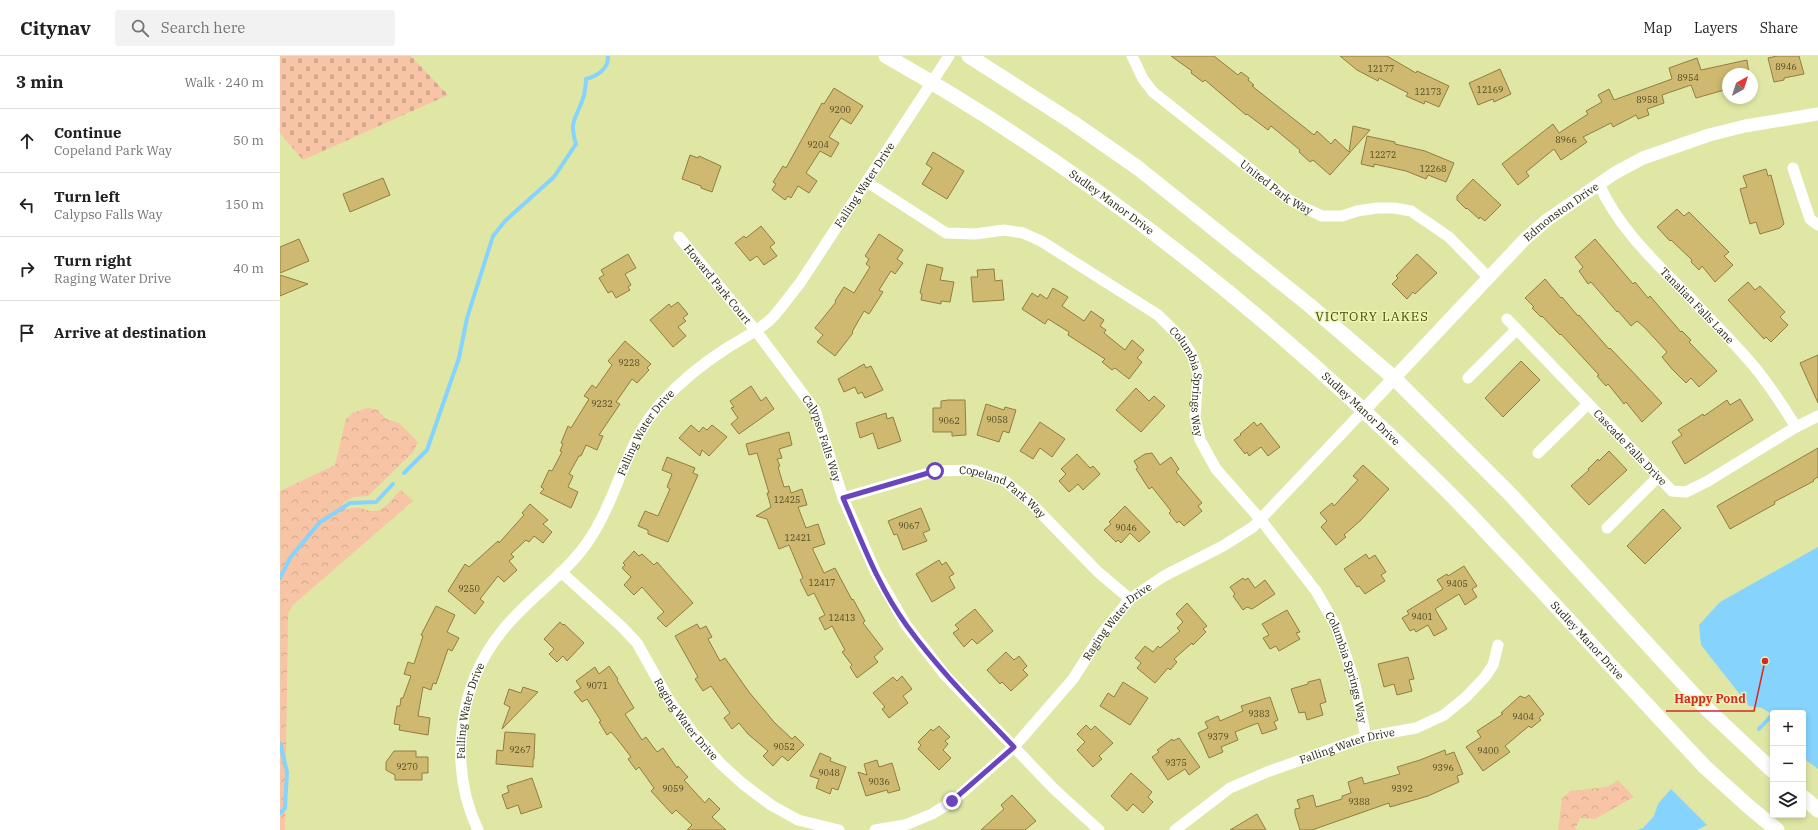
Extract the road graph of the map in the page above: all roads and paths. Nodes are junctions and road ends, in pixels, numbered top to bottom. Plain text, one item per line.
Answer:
1 (886, 56) edge
2 (949, 56) edge
3 (970, 56) edge
4 (1132, 56) edge
5 (933, 82) junction
6 (1818, 114) edge
7 (1793, 168) dead end
8 (867, 182) junction
9 (1599, 184) junction
10 (1818, 225) edge
11 (680, 237) dead end
12 (1488, 277) junction
13 (1507, 319) dead end
14 (1517, 329) junction
15 (756, 331) junction
16 (1394, 378) junction
17 (1468, 378) dead end
18 (1588, 404) junction
19 (1364, 410) junction
20 (1818, 416) edge
21 (1796, 427) junction
22 (1538, 453) dead end
23 (1657, 478) junction
24 (843, 498) junction
25 (1261, 520) junction
26 (1607, 528) dead end
27 (561, 572) junction
28 (1130, 599) junction
29 (1498, 645) dead end
30 (1366, 737) junction
31 (1014, 747) junction
32 (1770, 768) edge
33 (1806, 800) edge
34 (1818, 810) edge
35 (478, 830) edge
36 (839, 830) edge
37 (875, 830) edge
38 (1099, 830) edge
39 (1175, 830) edge
40 (1777, 830) edge

1 - 5 main road, Sudley Manor Drive
2 - 5 street, Falling Water Drive
3 - 16 main road
4 - 12 street, United Park Way
5 - 8 street, Falling Water Drive
5 - 19 main road, Sudley Manor Drive
6 - 9 street, Edmonston Drive
7 - 10 street
8 - 15 street, Falling Water Drive
8 - 25 street, Columbia Springs Way
9 - 12 street, Edmonston Drive
9 - 21 street, Tanalian Falls Lane
11 - 15 street, Howard Park Court
12 - 16 street, Edmonston Drive
13 - 14 street, Cascade Falls Drive
14 - 17 street
14 - 18 street, Cascade Falls Drive
15 - 24 street, Calypso Falls Way
15 - 27 street, Falling Water Drive
16 - 19 street, Edmonston Drive
16 - 32 main road
18 - 22 street
18 - 23 street, Cascade Falls Drive
19 - 25 street, Raging Water Drive
19 - 40 main road, Sudley Manor Drive
20 - 21 street, Cascade Falls Drive
21 - 23 street, Cascade Falls Drive
23 - 26 street
24 - 28 street, Copeland Park Way
24 - 31 street, Calypso Falls Way
25 - 28 street, Raging Water Drive
25 - 30 street, Columbia Springs Way
27 - 35 street, Falling Water Drive
27 - 36 street, Raging Water Drive
28 - 31 street, Raging Water Drive
29 - 30 street, Falling Water Drive
30 - 39 street, Falling Water Drive
31 - 37 street, Raging Water Drive
31 - 38 street, Calypso Falls Way
33 - 34 main road

